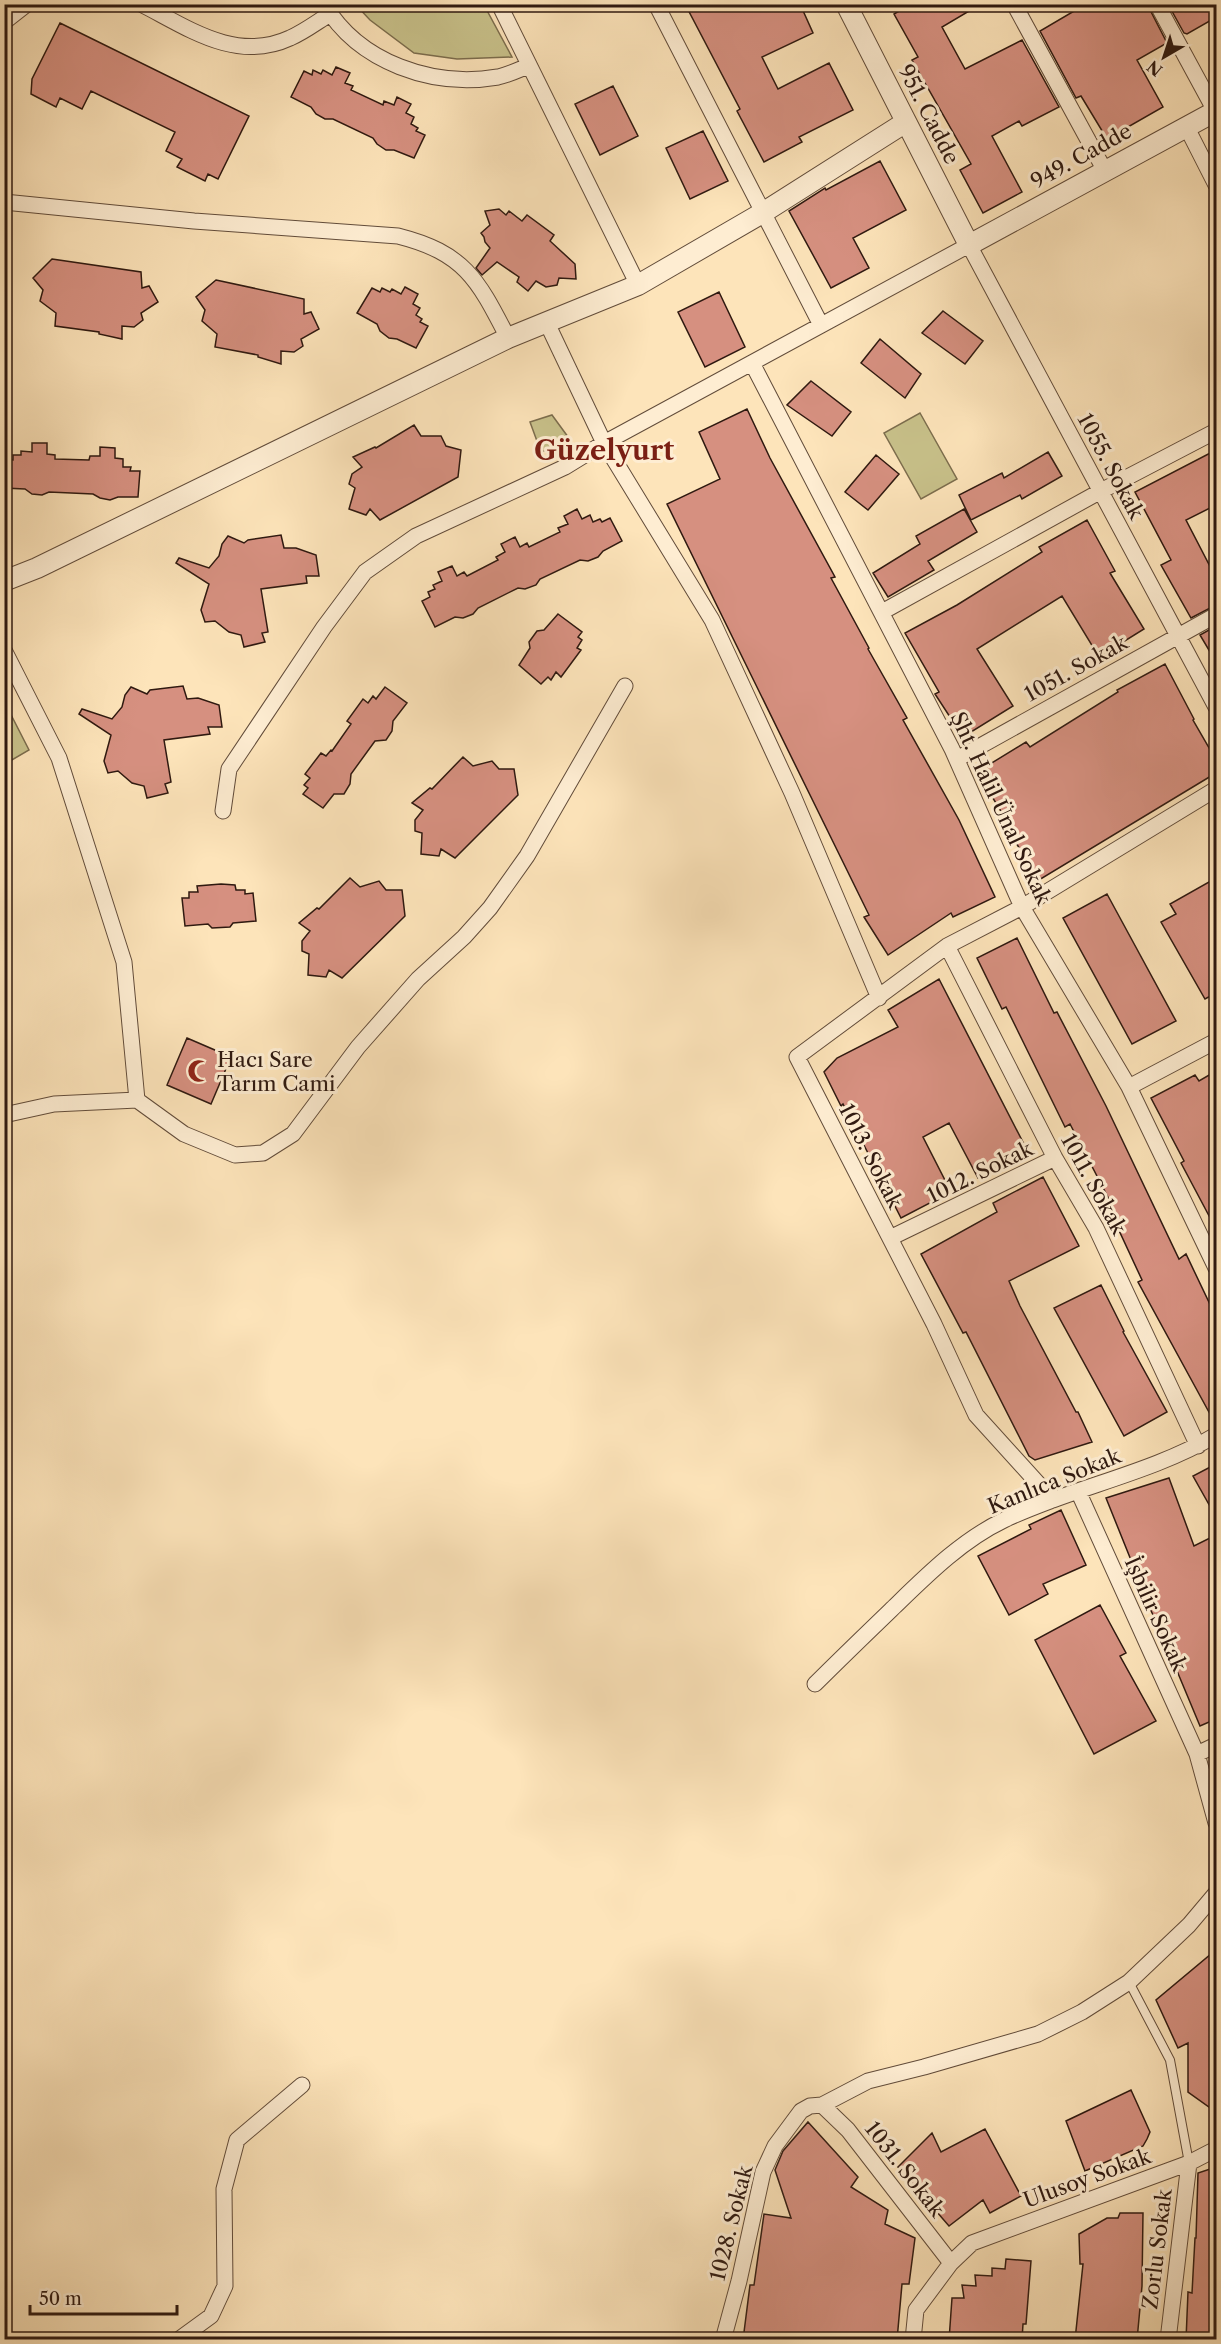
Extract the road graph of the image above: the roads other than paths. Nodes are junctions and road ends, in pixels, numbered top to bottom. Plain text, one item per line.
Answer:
1 (27, 4) edge
2 (141, 4) edge
3 (499, 4) edge
4 (657, 4) edge
5 (1014, 4) edge
6 (1157, 4) edge
7 (852, 7) edge
8 (327, 9) edge
9 (4, 22) edge
10 (528, 66) junction
11 (1216, 111) edge
12 (906, 122) junction
13 (1186, 126) junction
14 (1105, 171) junction
15 (1216, 185) edge
16 (4, 202) edge
17 (764, 212) junction
18 (969, 245) junction
19 (638, 285) junction
20 (546, 321) junction
21 (821, 326) junction
22 (508, 338) junction
23 (752, 363) junction
24 (1216, 431) edge
25 (604, 443) junction
26 (1101, 491) junction
27 (4, 581) edge
28 (882, 612) junction
29 (1216, 615) edge
30 (1178, 635) junction
31 (4, 650) edge
32 (625, 686) dead end
33 (1216, 707) edge
34 (957, 759) junction
35 (1216, 789) edge
36 (223, 811) dead end
37 (1022, 907) junction
38 (947, 946) junction
39 (879, 998) junction
40 (1216, 1041) edge
41 (1129, 1087) junction
42 (137, 1100) junction
43 (4, 1115) edge
44 (1055, 1158) junction
45 (890, 1239) junction
46 (1216, 1268) edge
47 (1216, 1435) edge
48 (1198, 1446) junction
49 (1078, 1491) junction
50 (1053, 1500) junction
51 (815, 1684) dead end
52 (1216, 1745) edge
53 (1197, 1754) junction
54 (1216, 1822) edge
55 (1216, 1893) edge
56 (1129, 1982) junction
57 (302, 2085) dead end
58 (822, 2105) junction
59 (1216, 2149) edge
60 (1188, 2163) junction
61 (951, 2263) junction
62 (178, 2340) edge
63 (723, 2340) edge
64 (913, 2340) edge
65 (1168, 2340) edge

1 - 9 street
2 - 8 street
3 - 10 street
4 - 17 street
5 - 14 street
6 - 11 street
7 - 12 street, 951. Cadde
8 - 10 street
10 - 19 street
11 - 13 street, 949. Cadde
12 - 17 street
12 - 18 street, 951. Cadde
13 - 14 street, 949. Cadde
13 - 15 street
14 - 18 street, 949. Cadde
16 - 22 street
17 - 19 street
17 - 21 street
18 - 21 street
18 - 26 street, 1055. Sokak
19 - 20 street
20 - 22 street
20 - 25 street
21 - 23 street
22 - 27 street
23 - 25 street
23 - 28 street, Şht. Halil Ünal Sokak
24 - 26 street
25 - 36 street
25 - 39 street
26 - 28 street
26 - 30 street, 1055. Sokak
28 - 34 street, Şht. Halil Ünal Sokak
29 - 30 street, 1051. Sokak
30 - 33 street, 1055. Sokak
30 - 34 street, 1051. Sokak
31 - 42 street
32 - 42 street
34 - 37 street, Şht. Halil Ünal Sokak
35 - 37 street, 1013. Sokak
37 - 38 street, 1013. Sokak
37 - 41 street, Şht. Halil Ünal Sokak
38 - 39 street, 1013. Sokak
38 - 44 street, 1011. Sokak
39 - 45 street, 1013. Sokak
40 - 41 street
41 - 46 street, Şht. Halil Ünal Sokak
42 - 43 street
44 - 45 street, 1012. Sokak
44 - 48 street, 1011. Sokak
45 - 50 street, 1013. Sokak
47 - 48 street, Kanlıca Sokak
48 - 49 street, Kanlıca Sokak
49 - 50 street, Kanlıca Sokak
49 - 53 street, İşbilir Sokak
50 - 51 street, Kanlıca Sokak
52 - 53 street
53 - 54 street, İşbilir Sokak
55 - 56 street
56 - 58 street, 1028. Sokak
56 - 60 lane
57 - 62 street
58 - 61 street, 1031. Sokak
58 - 63 street, 1028. Sokak
59 - 60 street, Ulusoy Sokak
60 - 61 street, Ulusoy Sokak
60 - 65 street, Zorlu Sokak
61 - 64 street

